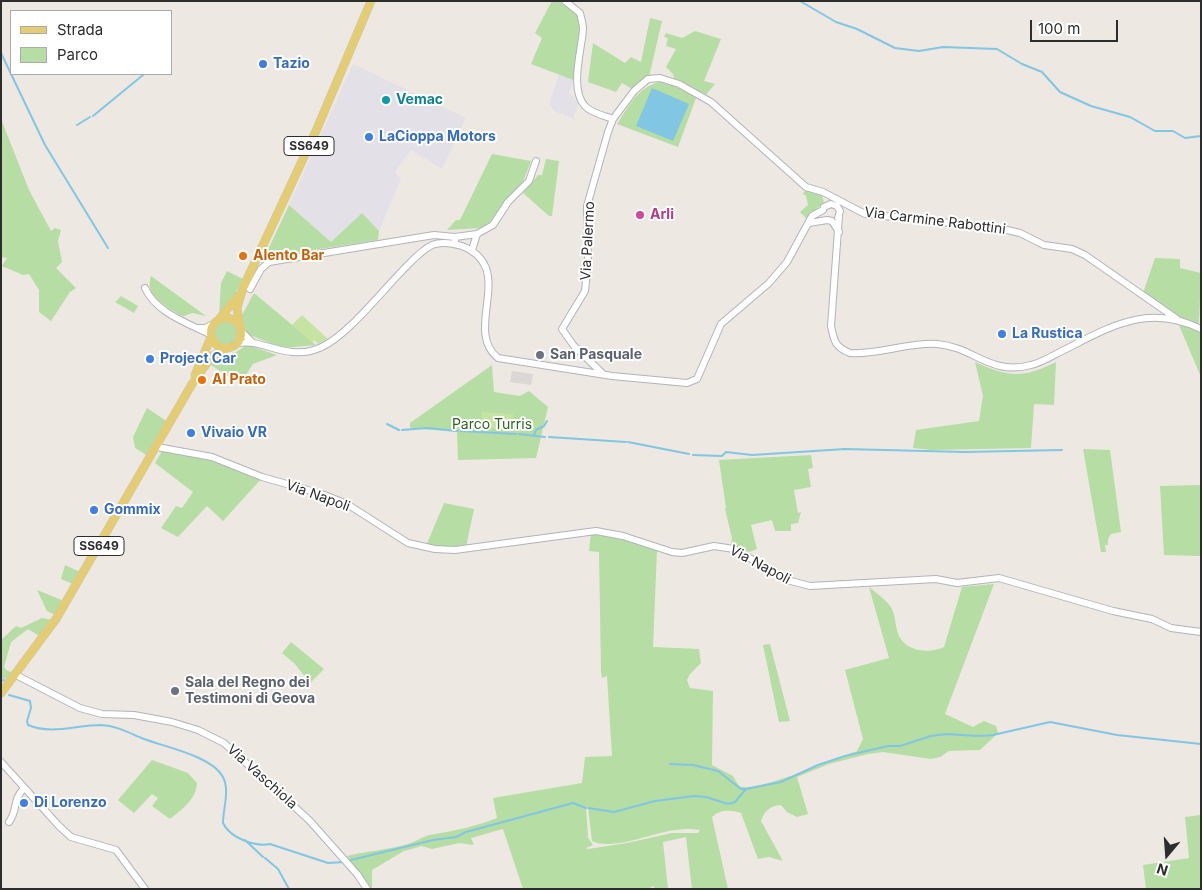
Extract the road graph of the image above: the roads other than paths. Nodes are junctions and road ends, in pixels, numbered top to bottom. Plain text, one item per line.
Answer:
1 (371, 1) edge
2 (565, 1) edge
3 (614, 119) junction
4 (536, 161) dead end
5 (823, 192) junction
6 (849, 207) junction
7 (824, 208) junction
8 (840, 215) junction
9 (829, 220) junction
10 (809, 223) junction
11 (840, 233) junction
12 (478, 234) junction
13 (455, 240) junction
14 (472, 250) junction
15 (145, 288) dead end
16 (247, 288) junction
17 (1177, 319) junction
18 (217, 321) junction
19 (193, 327) junction
20 (1201, 328) edge
21 (240, 329) junction
22 (211, 336) junction
23 (235, 344) junction
24 (260, 345) junction
25 (227, 348) junction
26 (602, 374) junction
27 (192, 384) junction
28 (157, 447) junction
29 (1201, 632) edge
30 (16, 675) junction
31 (1, 693) edge
32 (1, 762) edge
33 (24, 788) junction
34 (9, 822) dead end
35 (145, 889) edge
36 (367, 889) edge

1 - 16 main road, SS649
2 - 3 street
3 - 5 street, Via Palermo
3 - 26 street, Via Palermo
4 - 12 street
5 - 6 street, Via Carmine Rabottini
5 - 7 street
6 - 8 street
6 - 17 street, Via Carmine Rabottini
7 - 8 street
7 - 9 street
7 - 10 street
8 - 9 street
8 - 11 street
9 - 10 street
9 - 11 street
10 - 26 street
11 - 17 street
12 - 13 street
12 - 14 street
13 - 14 street
13 - 16 street
13 - 24 street
14 - 26 street
15 - 19 street
16 - 18 main road, SS649
16 - 21 main road, SS649
17 - 20 street
18 - 19 street
18 - 21 main road
18 - 22 main road, SS649
19 - 22 street
21 - 23 main road, SS649
21 - 24 street
22 - 25 main road
22 - 27 main road, SS649
23 - 24 street
23 - 25 main road, SS649
25 - 27 main road, SS649
27 - 28 main road, SS649
28 - 29 street, Via Napoli
28 - 30 main road, SS649
30 - 31 main road, SS649
30 - 36 street, Via Vaschiola
32 - 33 street
33 - 34 street
33 - 35 street

